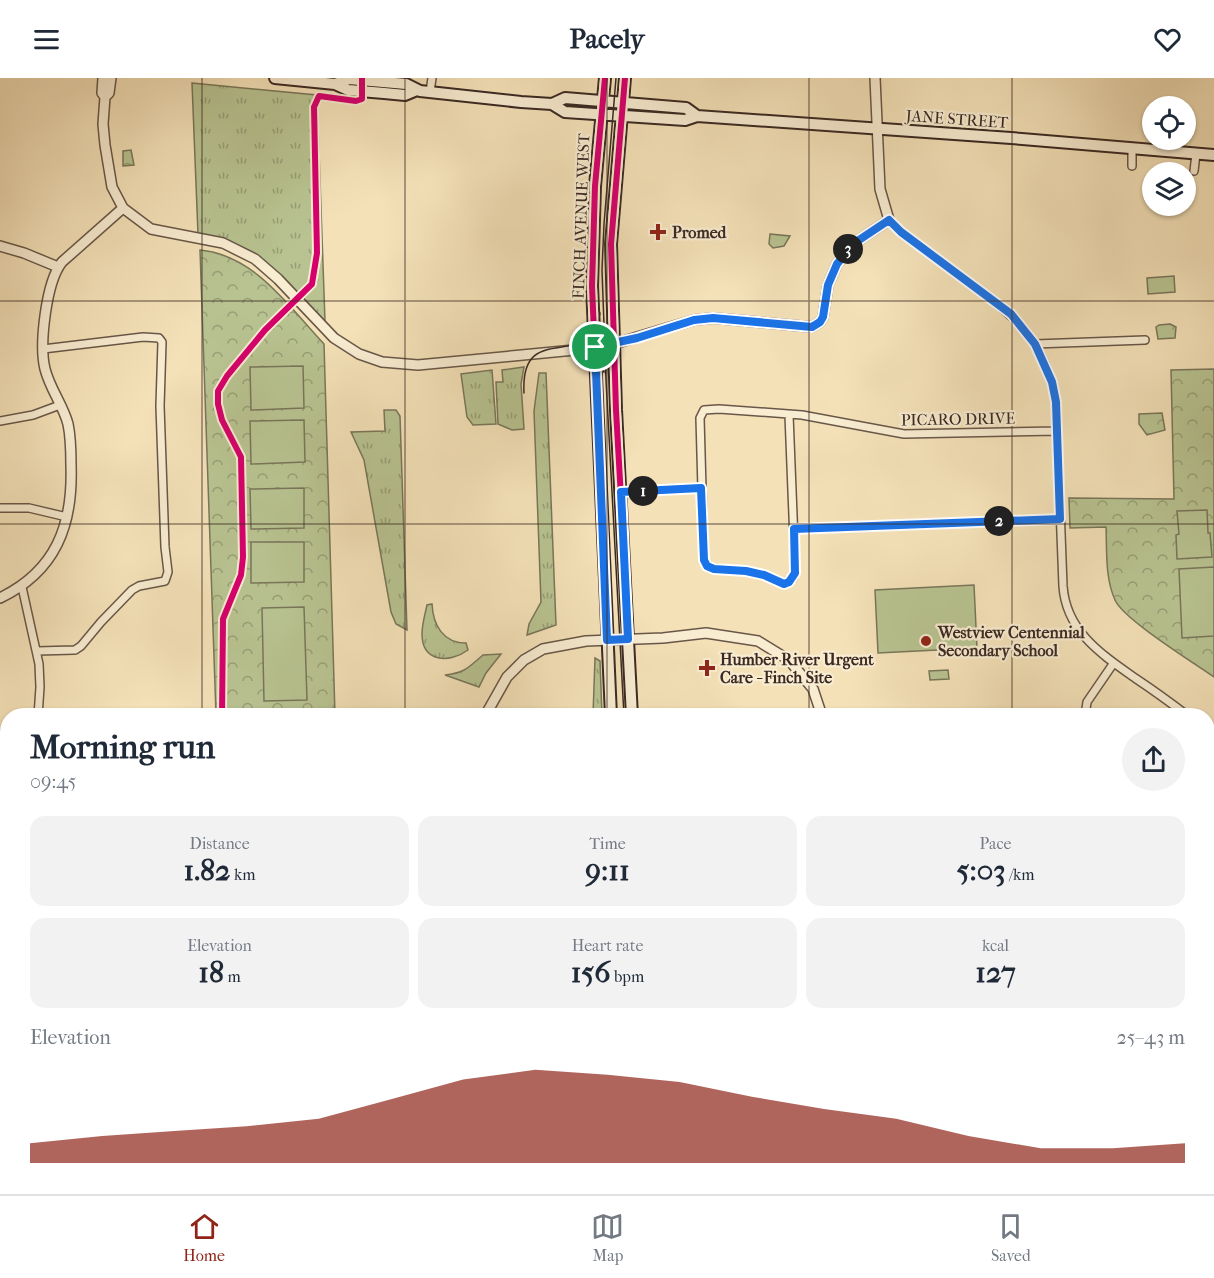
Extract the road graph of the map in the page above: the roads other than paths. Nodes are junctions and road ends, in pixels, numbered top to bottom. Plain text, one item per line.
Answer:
1 (103, 78) edge
2 (111, 78) edge
3 (275, 78) edge
4 (432, 78) edge
5 (605, 78) edge
6 (625, 78) edge
7 (876, 78) edge
8 (430, 92) junction
9 (105, 97) junction
10 (603, 102) junction
11 (623, 103) junction
12 (552, 104) junction
13 (602, 115) junction
14 (622, 116) junction
15 (697, 116) junction
16 (878, 129) junction
17 (1132, 147) junction
18 (1196, 154) junction
19 (1214, 155) edge
20 (1195, 162) edge
21 (1132, 166) dead end
22 (123, 208) junction
23 (889, 220) junction
24 (0, 246) edge
25 (58, 267) junction
26 (1145, 340) dead end
27 (614, 344) junction
28 (1035, 344) junction
29 (595, 347) junction
30 (43, 349) junction
31 (60, 405) junction
32 (789, 415) junction
33 (0, 421) edge
34 (1057, 430) junction
35 (701, 488) junction
36 (621, 492) junction
37 (0, 508) edge
38 (67, 517) junction
39 (1060, 519) junction
40 (794, 529) junction
41 (22, 587) junction
42 (0, 598) edge
43 (628, 639) junction
44 (607, 640) junction
45 (36, 651) junction
46 (1113, 663) junction
47 (39, 708) edge
48 (490, 708) edge
49 (611, 708) edge
50 (632, 708) edge
51 (819, 708) edge
52 (1086, 708) edge
53 (1177, 708) edge

1 - 9 street
2 - 9 street
3 - 8 main road, JANE STREET
4 - 8 street
5 - 10 main road, FINCH AVENUE WEST
6 - 11 main road, FINCH AVENUE WEST
7 - 16 street
8 - 12 main road, JANE STREET
9 - 22 street
10 - 11 main road, JANE STREET
10 - 12 main road, JANE STREET
10 - 13 main road, FINCH AVENUE WEST
11 - 14 main road, FINCH AVENUE WEST
11 - 15 main road, JANE STREET
12 - 13 main road, JANE STREET
13 - 14 main road, JANE STREET
13 - 29 main road, FINCH AVENUE WEST
14 - 15 main road, JANE STREET
14 - 27 main road, FINCH AVENUE WEST
15 - 16 main road, JANE STREET
16 - 17 main road, JANE STREET
16 - 23 street
17 - 18 main road, JANE STREET
17 - 21 street
18 - 19 main road, JANE STREET
18 - 20 street
22 - 25 street
22 - 29 street
23 - 27 street
23 - 28 street
24 - 25 street
25 - 30 street
26 - 28 street
27 - 29 street
27 - 36 main road, FINCH AVENUE WEST
28 - 34 street
29 - 44 main road, FINCH AVENUE WEST
30 - 31 street
30 - 45 street
31 - 33 street
31 - 38 street
32 - 34 street, PICARO DRIVE
32 - 35 street, PICARO DRIVE
32 - 40 street
34 - 39 street
35 - 36 street
35 - 40 street
36 - 43 main road, FINCH AVENUE WEST
37 - 38 street
38 - 41 street
39 - 40 street
39 - 46 street
41 - 42 street
41 - 45 street
43 - 44 street
43 - 50 main road, FINCH AVENUE WEST
43 - 51 street
44 - 48 street
44 - 49 main road, FINCH AVENUE WEST
45 - 47 street
46 - 52 street
46 - 53 street

